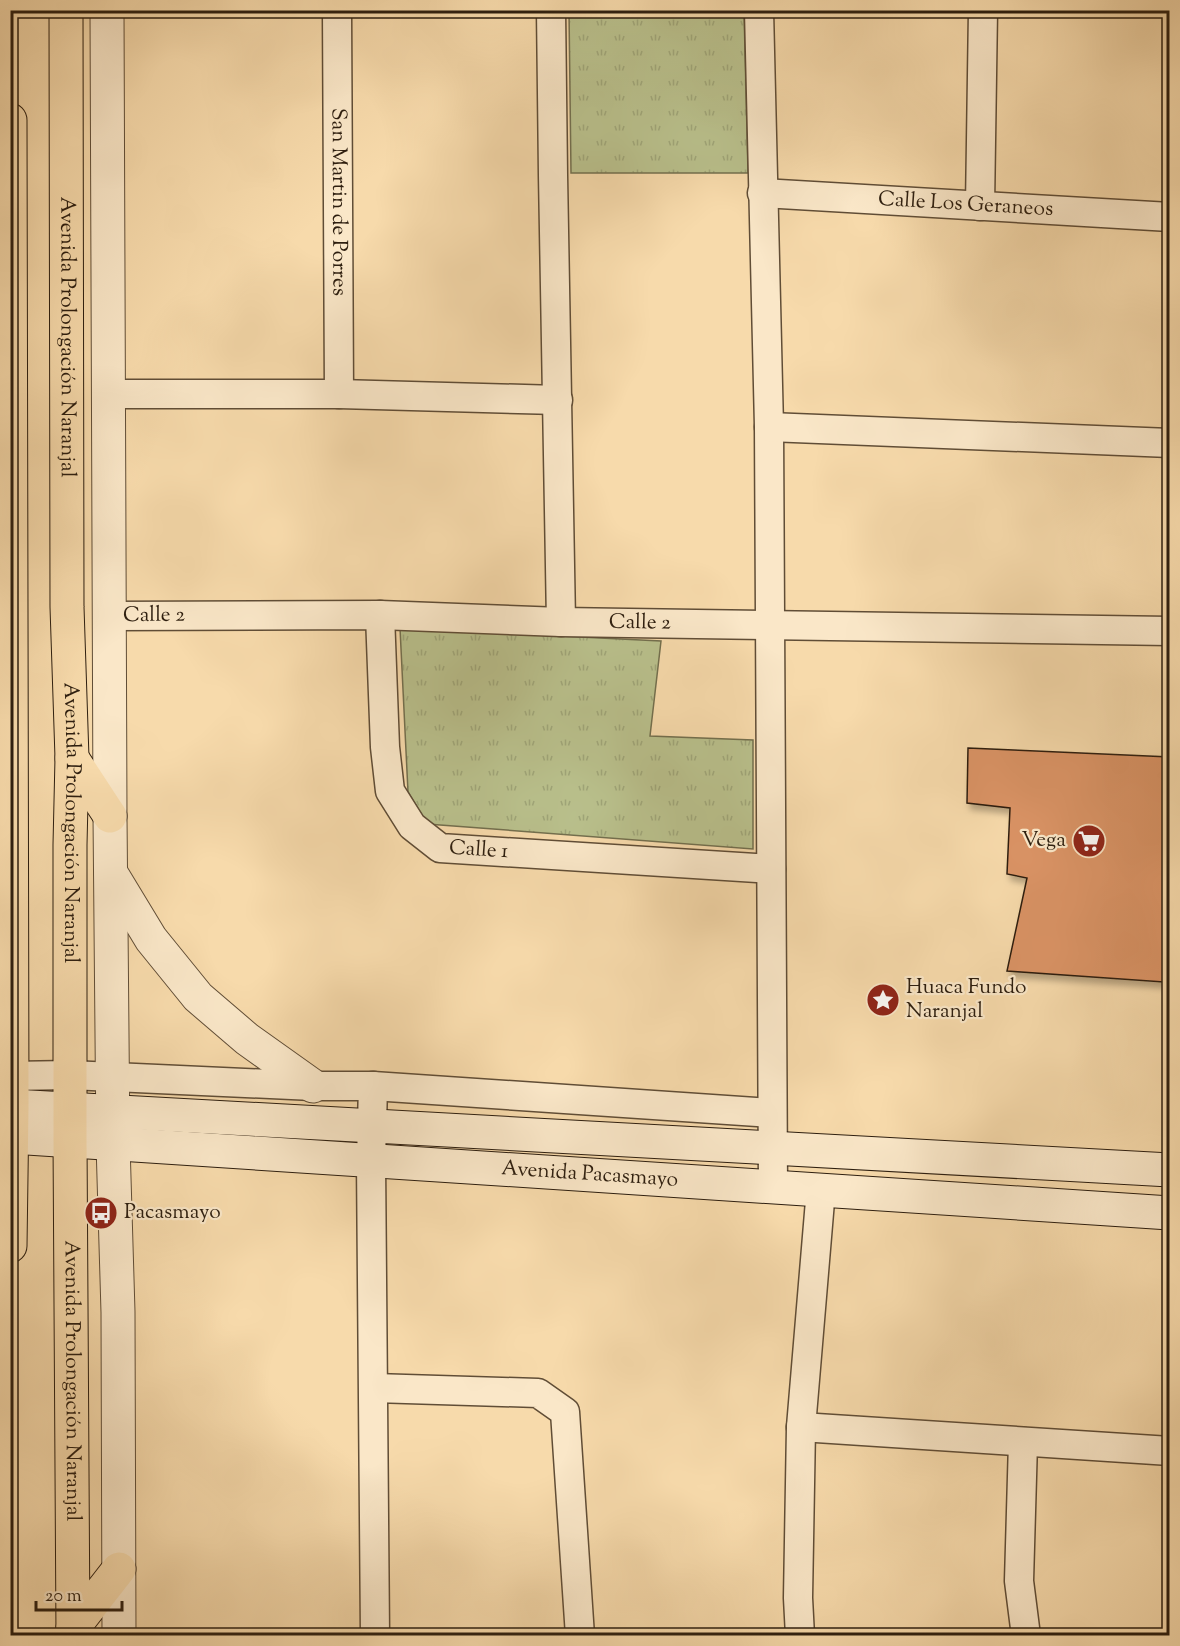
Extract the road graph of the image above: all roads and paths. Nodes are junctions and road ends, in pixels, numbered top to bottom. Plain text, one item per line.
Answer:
1 (66, 10) edge
2 (107, 10) edge
3 (337, 10) edge
4 (551, 10) edge
5 (759, 10) edge
6 (983, 10) edge
7 (10, 120) edge
8 (762, 193) junction
9 (980, 206) junction
10 (1170, 217) edge
11 (109, 394) junction
12 (339, 394) junction
13 (558, 400) junction
14 (770, 427) junction
15 (1170, 443) edge
16 (11, 483) edge
17 (380, 615) junction
18 (111, 616) junction
19 (561, 622) junction
20 (770, 624) junction
21 (1170, 631) edge
22 (72, 758) junction
23 (110, 816) junction
24 (771, 869) junction
25 (111, 873) junction
26 (70, 1075) junction
27 (112, 1077) junction
28 (313, 1086) junction
29 (373, 1086) junction
30 (11, 1106) edge
31 (113, 1111) junction
32 (772, 1113) junction
33 (70, 1125) junction
34 (372, 1126) junction
35 (113, 1144) junction
36 (772, 1148) junction
37 (371, 1161) junction
38 (1170, 1170) edge
39 (772, 1187) junction
40 (821, 1189) junction
41 (1170, 1213) edge
42 (10, 1246) edge
43 (374, 1388) junction
44 (801, 1426) junction
45 (1023, 1442) junction
46 (1170, 1451) edge
47 (118, 1569) junction
48 (73, 1631) edge
49 (119, 1635) edge
50 (375, 1635) edge
51 (580, 1635) edge
52 (800, 1635) edge
53 (1026, 1635) edge

1 - 22 main road, Avenida Prolongación Naranjal
2 - 11 main road, Avenida Prolongación Naranjal
3 - 12 street, San Martin de Porres
4 - 13 street
5 - 8 street
6 - 9 street
7 - 16 main road
8 - 9 street, Calle Los Geraneos
8 - 14 street
9 - 10 street, Calle Los Geraneos
11 - 12 street
11 - 18 main road, Avenida Prolongación Naranjal
12 - 13 street
13 - 19 street
14 - 15 street
14 - 20 street
16 - 30 main road
17 - 18 street, Calle 2
17 - 19 street, Calle 2
17 - 24 street, Calle 1
18 - 23 main road, Avenida Prolongación Naranjal
19 - 20 street, Calle 2
20 - 21 street, Calle 2
20 - 24 street
22 - 23 main road
22 - 26 main road, Avenida Prolongación Naranjal
23 - 25 main road, Avenida Prolongación Naranjal
24 - 32 street
25 - 27 main road, Avenida Prolongación Naranjal
25 - 28 main road
26 - 27 street
26 - 30 street
26 - 33 main road, Avenida Prolongación Naranjal
27 - 28 street
27 - 31 main road, Avenida Prolongación Naranjal
28 - 29 street
29 - 32 street
29 - 34 street
30 - 33 main road, Avenida Pacasmayo
30 - 42 main road
31 - 33 main road, Avenida Pacasmayo
31 - 34 main road, Avenida Pacasmayo
31 - 35 main road, Avenida Prolongación Naranjal
32 - 36 street
33 - 35 main road, Avenida Pacasmayo
33 - 48 main road, Avenida Prolongación Naranjal
34 - 36 main road, Avenida Pacasmayo
34 - 37 street
35 - 37 main road, Avenida Pacasmayo
35 - 47 main road, Avenida Prolongación Naranjal
36 - 38 main road, Avenida Pacasmayo
36 - 39 street
37 - 39 main road, Avenida Pacasmayo
37 - 43 street
39 - 40 main road, Avenida Pacasmayo
40 - 41 main road, Avenida Pacasmayo
40 - 44 street
43 - 50 street
43 - 51 street
44 - 45 street
44 - 52 street
45 - 46 street
45 - 53 street
47 - 48 main road
47 - 49 main road, Avenida Prolongación Naranjal

